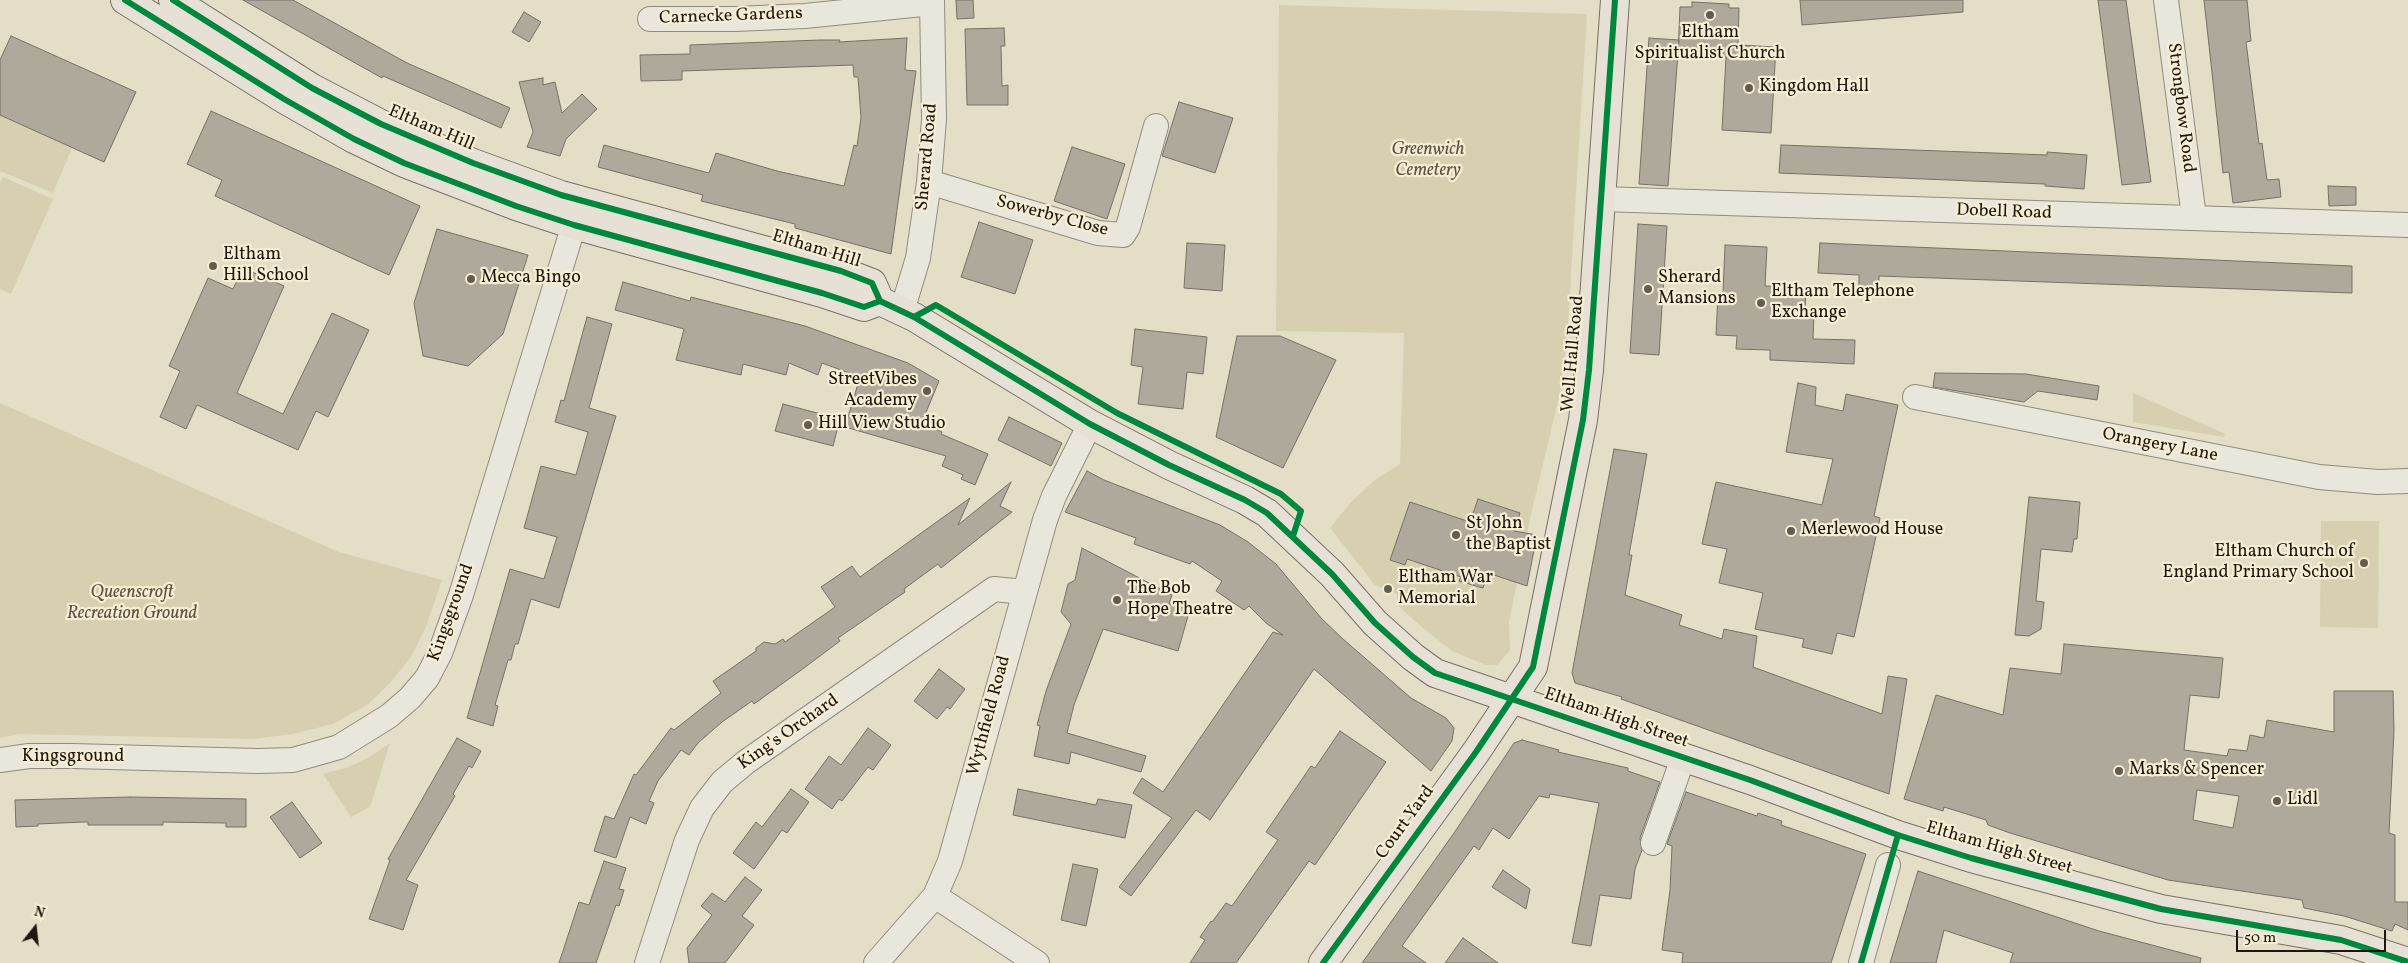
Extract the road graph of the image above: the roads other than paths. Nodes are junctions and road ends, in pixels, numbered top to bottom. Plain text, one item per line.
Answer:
1 (125, 0) edge
2 (173, 0) edge
3 (1615, 0) edge
4 (2166, 0) edge
5 (932, 2) edge
6 (650, 19) dead end
7 (1156, 126) dead end
8 (929, 182) junction
9 (1601, 199) junction
10 (577, 213) junction
11 (2194, 217) junction
12 (2408, 225) edge
13 (891, 306) junction
14 (1915, 397) dead end
15 (1090, 424) junction
16 (2408, 481) edge
17 (1024, 592) junction
18 (1511, 700) junction
19 (1683, 758) junction
20 (0, 760) edge
21 (1653, 843) dead end
22 (1888, 865) dead end
23 (936, 896) junction
24 (2408, 962) edge
25 (647, 963) edge
26 (876, 963) edge
27 (1037, 963) edge
28 (1323, 963) edge
29 (1861, 963) edge

1 - 10 main road, Eltham Hill
2 - 10 main road, Eltham Hill
3 - 9 main road, Well Hall Road
4 - 11 street, Strongbow Road
5 - 6 street, Carnecke Gardens
5 - 8 street, Sherard Road
7 - 8 street, Sowerby Close
8 - 13 street, Sherard Road
9 - 11 street, Dobell Road
9 - 18 main road, Well Hall Road
10 - 13 main road, Eltham Hill
10 - 20 street, Kingsground
11 - 12 street, Dobell Road
13 - 15 main road, Eltham High Street
14 - 16 street, Orangery Lane
15 - 17 street, Wythfield Road
15 - 18 main road, Eltham High Street
17 - 23 street, Wythfield Road
17 - 25 street, King's Orchard
18 - 19 main road, Eltham High Street
18 - 28 main road, Court Yard
19 - 21 street
19 - 24 main road, Eltham High Street
22 - 29 street
23 - 26 street
23 - 27 street

